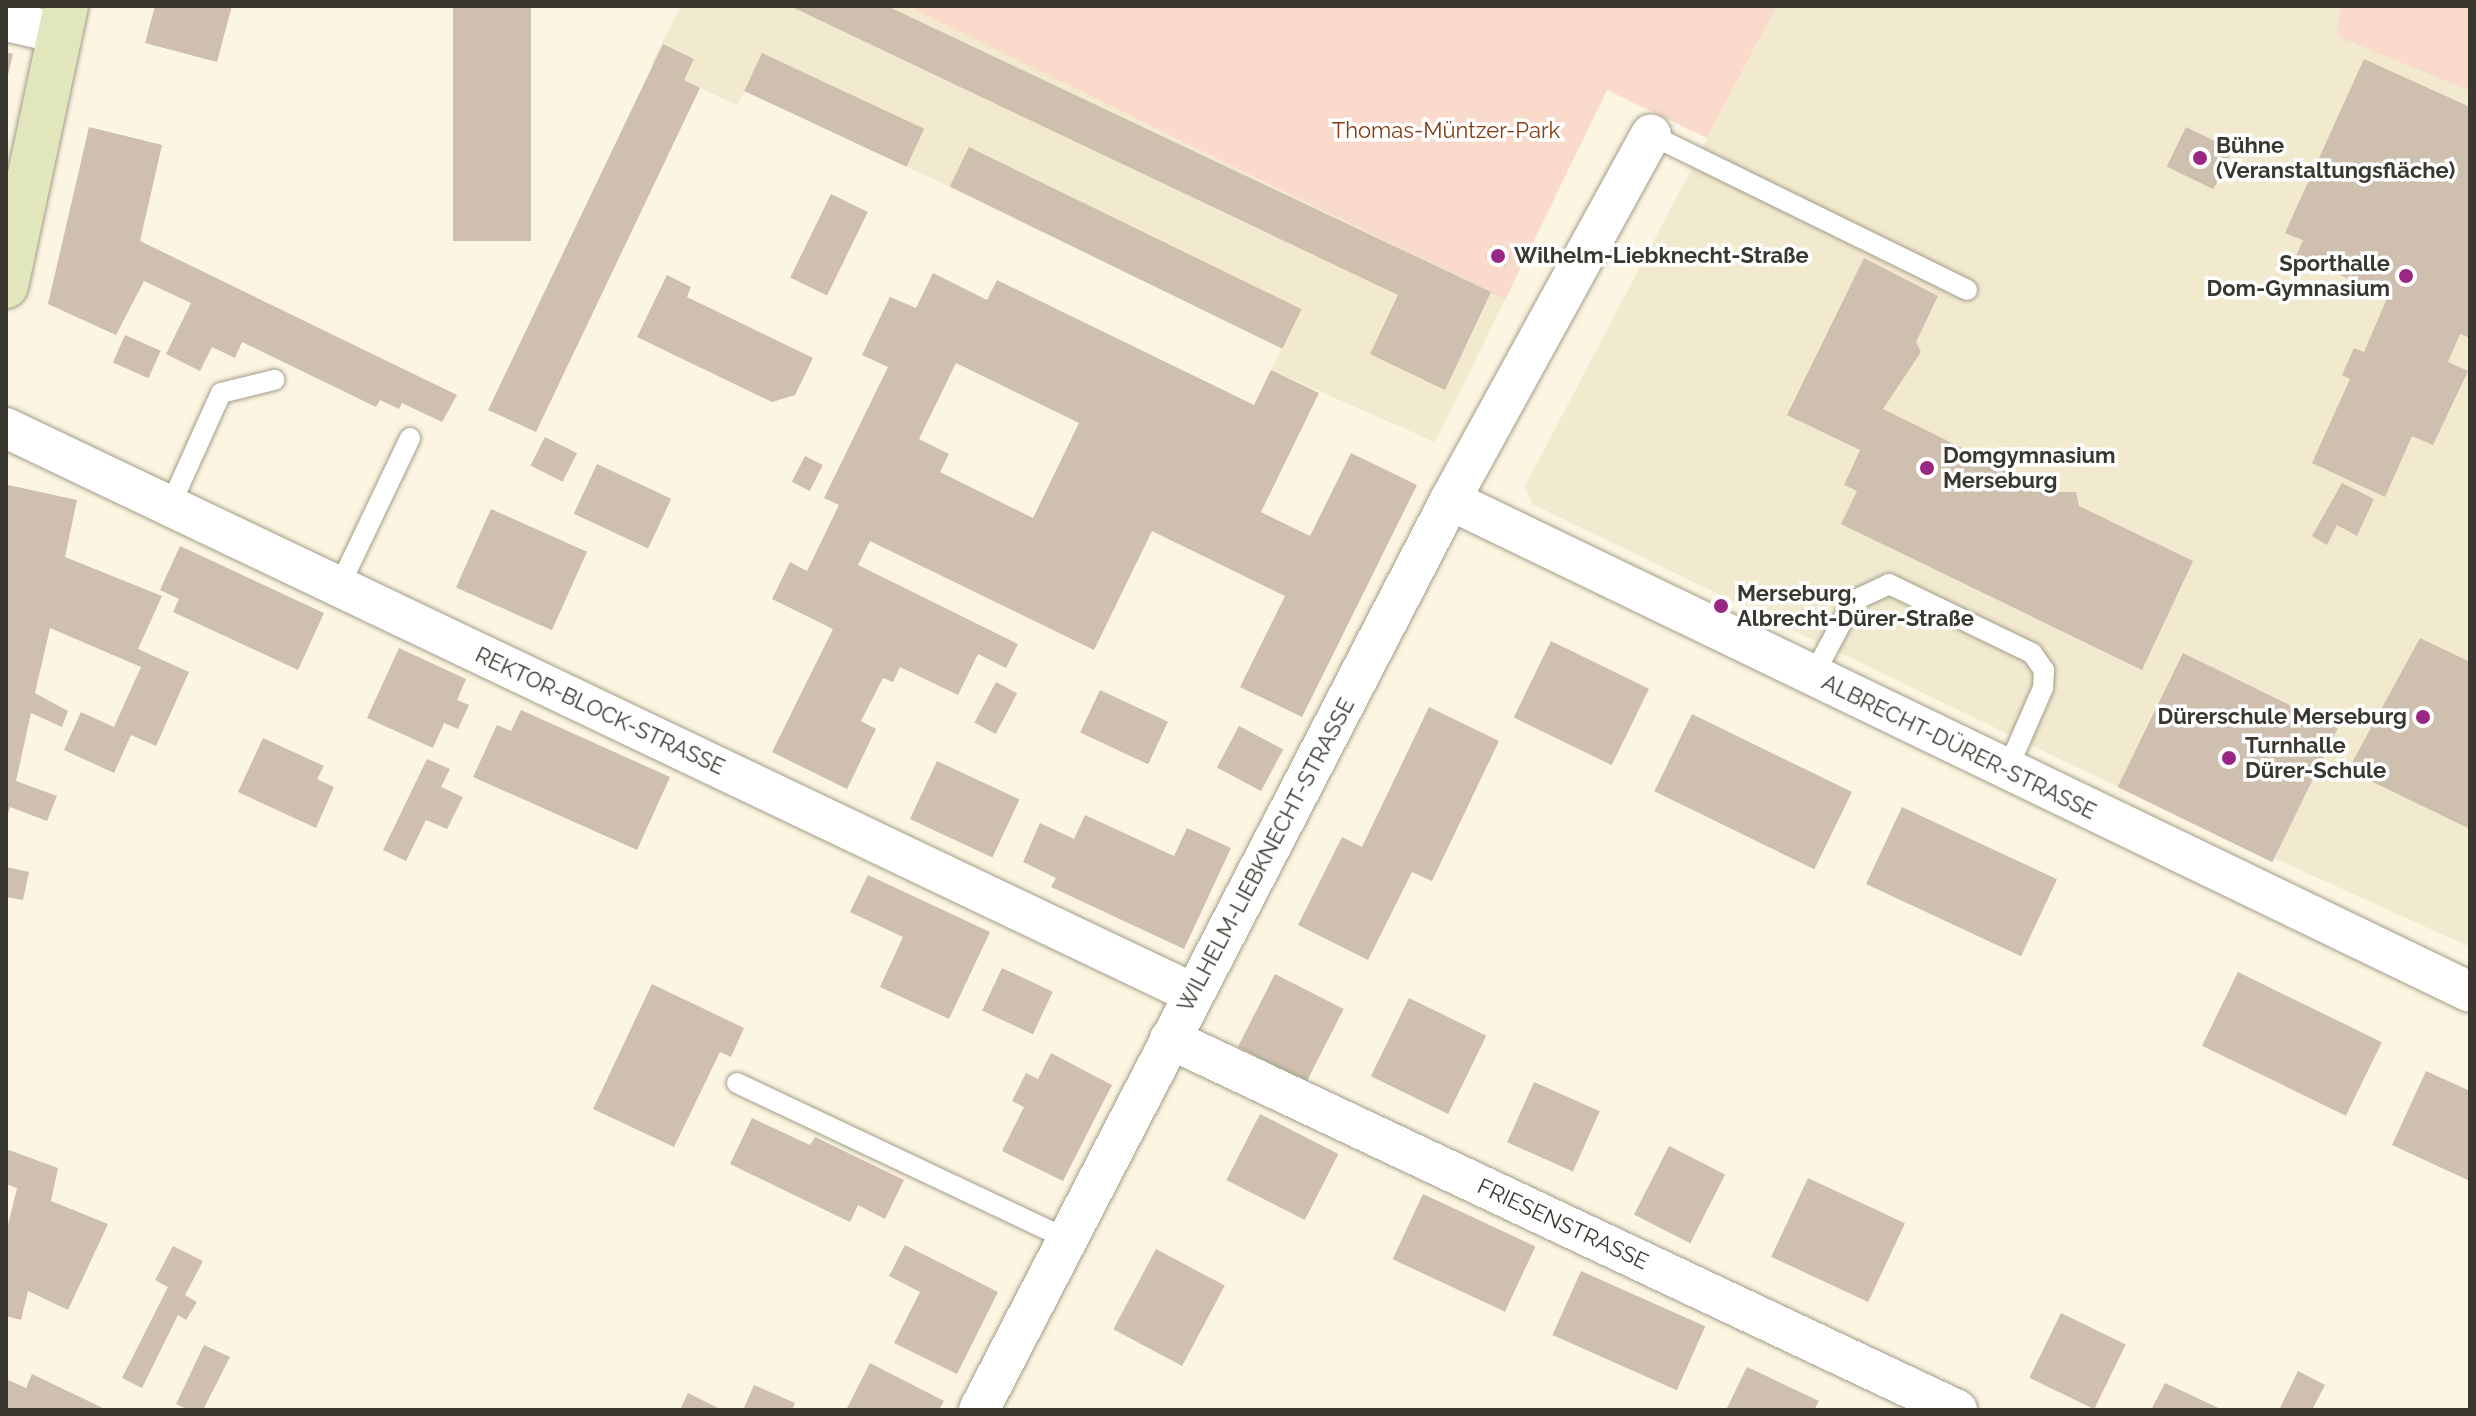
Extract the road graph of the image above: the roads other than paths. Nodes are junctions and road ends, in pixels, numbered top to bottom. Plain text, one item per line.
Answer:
1 (62, 20) edge
2 (6, 21) edge
3 (1651, 135) joint
4 (6, 286) edge
5 (1967, 290) dead end
6 (274, 380) dead end
7 (6, 428) edge
8 (410, 438) dead end
9 (1450, 500) junction
10 (170, 506) junction
11 (339, 587) junction
12 (1813, 676) junction
13 (2007, 770) junction
14 (2470, 992) edge
15 (1194, 994) junction
16 (1170, 1039) junction
17 (737, 1083) dead end
18 (1067, 1239) junction
19 (979, 1410) edge
20 (1957, 1410) edge

1 - 2 street
1 - 4 street
3 - 5 lane
3 - 9 street, WILHELM-LIEBKNECHT-STRASSE
6 - 10 lane
7 - 10 street, REKTOR-BLOCK-STRASSE
8 - 11 lane
9 - 12 street, ALBRECHT-DÜRER-STRASSE
9 - 15 street, WILHELM-LIEBKNECHT-STRASSE
10 - 11 street, REKTOR-BLOCK-STRASSE
11 - 15 street, REKTOR-BLOCK-STRASSE
12 - 13 street, ALBRECHT-DÜRER-STRASSE
12 - 13 lane
13 - 14 street, ALBRECHT-DÜRER-STRASSE
15 - 16 street, WILHELM-LIEBKNECHT-STRASSE
16 - 18 street, WILHELM-LIEBKNECHT-STRASSE
16 - 20 street, FRIESENSTRASSE
17 - 18 lane
18 - 19 street, WILHELM-LIEBKNECHT-STRASSE

